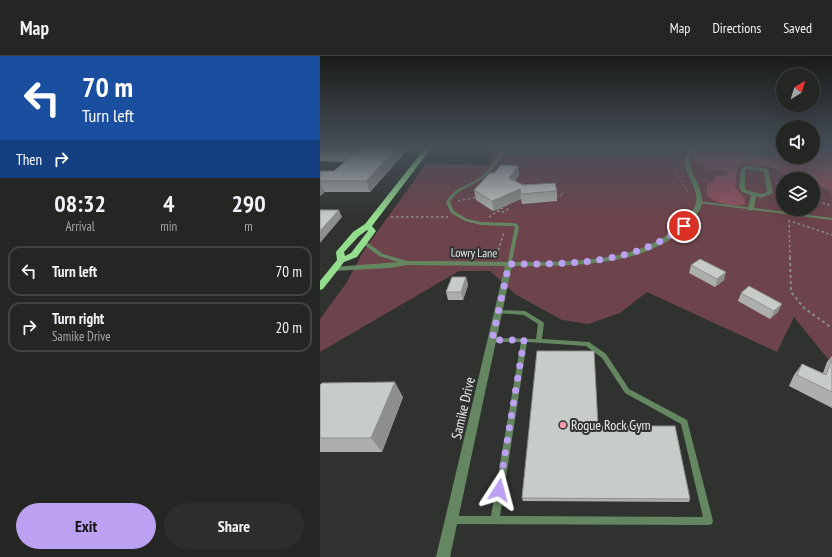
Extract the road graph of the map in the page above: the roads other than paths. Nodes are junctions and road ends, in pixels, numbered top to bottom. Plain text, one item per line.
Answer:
1 (411, 170) edge
2 (489, 170) edge
3 (690, 170) edge
4 (743, 170) edge
5 (766, 170) edge
6 (754, 195) junction
7 (699, 202) junction
8 (751, 209) junction
9 (832, 219) edge
10 (368, 226) junction
11 (364, 242) junction
12 (341, 260) junction
13 (407, 263) junction
14 (509, 264) junction
15 (334, 269) junction
16 (320, 287) edge
17 (499, 312) junction
18 (492, 340) junction
19 (524, 340) junction
20 (539, 341) junction
21 (452, 520) junction
22 (494, 520) junction
23 (443, 557) edge

1 - 10 main road
2 - 14 lane
3 - 7 street
4 - 6 street
5 - 6 street
6 - 8 street
7 - 8 lane
7 - 14 street, Lowry Lane
8 - 9 lane
10 - 11 main road
10 - 12 main road
11 - 12 main road
11 - 13 street, Lowry Lane
12 - 15 main road
13 - 14 street, Lowry Lane
13 - 15 street, Lowry Lane
14 - 17 street, Samike Drive
15 - 16 main road
17 - 18 street, Samike Drive
17 - 20 lane
18 - 19 lane
18 - 21 street, Samike Drive
19 - 20 lane
19 - 22 lane
20 - 22 lane
21 - 22 lane
21 - 23 street, Samike Drive

